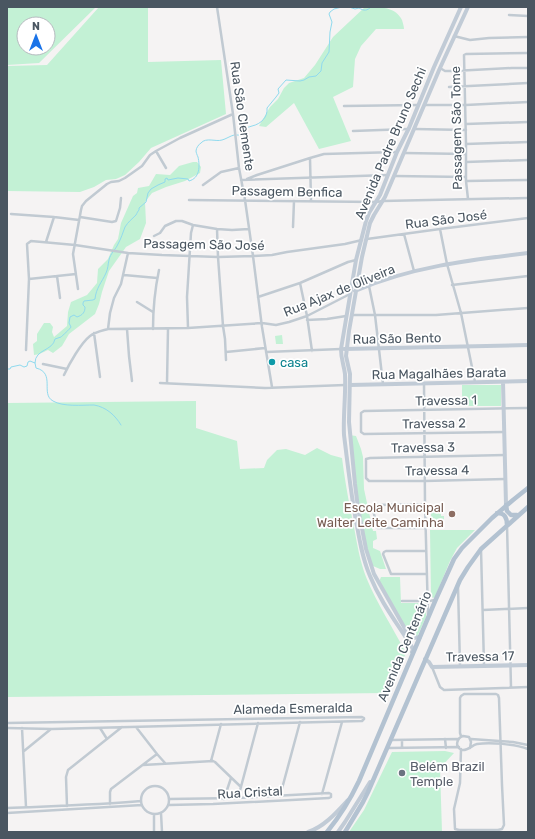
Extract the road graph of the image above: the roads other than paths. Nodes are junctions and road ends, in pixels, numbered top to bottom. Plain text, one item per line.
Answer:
1 (217, 7) edge
2 (462, 7) edge
3 (468, 7) edge
4 (509, 15) dead end
5 (528, 16) edge
6 (454, 36) junction
7 (528, 37) edge
8 (528, 52) edge
9 (440, 68) junction
10 (528, 68) edge
11 (464, 71) junction
12 (528, 83) edge
13 (465, 86) junction
14 (449, 87) dead end
15 (528, 102) edge
16 (418, 105) junction
17 (425, 105) junction
18 (466, 105) junction
19 (344, 106) dead end
20 (233, 114) junction
21 (528, 122) edge
22 (466, 124) junction
23 (408, 129) junction
24 (415, 129) junction
25 (466, 130) junction
26 (353, 131) dead end
27 (528, 142) edge
28 (466, 144) junction
29 (156, 151) junction
30 (397, 152) junction
31 (404, 153) junction
32 (466, 154) junction
33 (310, 158) junction
34 (528, 160) edge
35 (466, 162) junction
36 (166, 168) dead end
37 (239, 168) junction
38 (388, 175) junction
39 (395, 176) junction
40 (466, 176) junction
41 (310, 178) junction
42 (247, 179) junction
43 (241, 180) junction
44 (528, 180) edge
45 (466, 181) junction
46 (203, 185) dead end
47 (121, 198) dead end
48 (528, 198) edge
49 (468, 199) junction
50 (189, 200) dead end
51 (245, 200) junction
52 (294, 201) junction
53 (311, 201) junction
54 (383, 201) junction
55 (376, 202) junction
56 (11, 214) dead end
57 (54, 217) junction
58 (528, 218) edge
59 (79, 219) junction
60 (193, 226) junction
61 (293, 227) dead end
62 (249, 229) junction
63 (440, 229) junction
64 (217, 230) junction
65 (404, 234) junction
66 (154, 236) dead end
67 (364, 240) junction
68 (46, 242) junction
69 (75, 245) junction
70 (128, 253) junction
71 (528, 253) edge
72 (190, 256) junction
73 (253, 256) junction
74 (218, 257) junction
75 (356, 260) junction
76 (447, 264) junction
77 (159, 270) dead end
78 (414, 271) junction
79 (76, 274) junction
80 (57, 276) junction
81 (123, 276) junction
82 (528, 276) edge
83 (157, 278) junction
84 (29, 280) junction
85 (300, 283) junction
86 (452, 285) junction
87 (369, 286) junction
88 (78, 289) dead end
89 (356, 291) junction
90 (350, 294) junction
91 (258, 297) junction
92 (60, 298) dead end
93 (137, 302) dead end
94 (528, 308) edge
95 (153, 312) junction
96 (460, 313) junction
97 (352, 315) junction
98 (375, 315) junction
99 (307, 316) junction
100 (347, 316) junction
101 (307, 320) junction
102 (262, 324) junction
103 (223, 326) junction
104 (188, 328) junction
105 (108, 329) junction
106 (127, 329) junction
107 (153, 329) junction
108 (168, 329) junction
109 (94, 333) junction
110 (528, 345) edge
111 (468, 346) junction
112 (344, 349) junction
113 (378, 349) junction
114 (26, 350) dead end
115 (266, 350) junction
116 (312, 350) junction
117 (226, 352) junction
118 (226, 360) dead end
119 (43, 364) dead end
120 (67, 369) junction
121 (64, 375) dead end
122 (100, 377) dead end
123 (132, 381) dead end
124 (528, 381) edge
125 (475, 382) junction
126 (503, 382) junction
127 (160, 383) dead end
128 (167, 383) junction
129 (383, 384) junction
130 (424, 384) junction
131 (345, 385) junction
132 (350, 385) junction
133 (272, 387) junction
134 (504, 408) junction
135 (528, 408) edge
136 (424, 410) junction
137 (504, 432) junction
138 (364, 434) joint
139 (424, 434) junction
140 (505, 455) junction
141 (425, 457) junction
142 (505, 479) junction
143 (369, 481) joint
144 (425, 481) junction
145 (528, 488) edge
146 (506, 495) junction
147 (513, 500) junction
148 (425, 504) junction
149 (506, 505) junction
150 (528, 507) edge
151 (497, 514) junction
152 (518, 515) junction
153 (507, 525) junction
154 (426, 528) junction
155 (481, 549) junction
156 (426, 551) junction
157 (427, 574) junction
158 (458, 584) junction
159 (436, 599) junction
160 (402, 601) dead end
161 (429, 601) junction
162 (528, 608) edge
163 (509, 609) junction
164 (483, 610) junction
165 (428, 619) junction
166 (420, 638) junction
167 (411, 658) junction
168 (425, 659) junction
169 (484, 665) junction
170 (510, 665) junction
171 (528, 665) edge
172 (460, 666) junction
173 (432, 667) junction
174 (528, 687) edge
175 (511, 688) junction
176 (282, 718) junction
177 (323, 718) junction
178 (241, 719) junction
179 (202, 720) junction
180 (142, 721) junction
181 (95, 722) junction
182 (300, 722) junction
183 (322, 722) junction
184 (342, 722) junction
185 (7, 723) edge
186 (28, 723) junction
187 (258, 723) junction
188 (281, 723) junction
189 (221, 724) junction
190 (240, 724) junction
191 (202, 725) junction
192 (135, 726) junction
193 (143, 726) junction
194 (123, 727) junction
195 (7, 728) edge
196 (22, 728) junction
197 (28, 728) junction
198 (95, 728) junction
199 (100, 728) junction
200 (52, 729) junction
201 (461, 736) junction
202 (107, 739) junction
203 (445, 739) junction
204 (458, 739) junction
205 (470, 739) junction
206 (391, 740) junction
207 (402, 740) junction
208 (501, 743) junction
209 (528, 745) edge
210 (387, 748) junction
211 (402, 748) junction
212 (446, 748) junction
213 (460, 748) junction
214 (470, 748) junction
215 (528, 749) edge
216 (23, 751) junction
217 (157, 754) junction
218 (211, 761) junction
219 (166, 763) junction
220 (143, 765) junction
221 (376, 774) junction
222 (231, 778) junction
223 (241, 787) junction
224 (302, 794) junction
225 (322, 794) junction
226 (352, 795) junction
227 (280, 796) junction
228 (262, 797) junction
229 (238, 798) junction
230 (169, 799) junction
231 (214, 799) junction
232 (224, 799) junction
233 (302, 799) junction
234 (141, 800) junction
235 (261, 801) junction
236 (110, 804) junction
237 (213, 804) junction
238 (142, 805) junction
239 (169, 805) junction
240 (67, 806) junction
241 (88, 806) junction
242 (26, 807) junction
243 (7, 808) edge
244 (7, 812) edge
245 (160, 813) junction
246 (154, 814) junction
247 (154, 832) edge
248 (162, 832) edge
249 (310, 832) edge
250 (327, 832) edge
251 (338, 832) edge
252 (345, 832) edge

1 - 20 street, Rua São Clemente
2 - 16 main road, Avenida Padre Bruno Sechi
3 - 6 main road, Avenida Padre Bruno Sechi
4 - 5 street
6 - 7 street
6 - 9 main road, Avenida Padre Bruno Sechi
8 - 11 street, Passagem São Tome
9 - 11 street
9 - 17 main road, Avenida Padre Bruno Sechi
10 - 11 street
11 - 13 street, Passagem São Tome
12 - 13 street
13 - 14 street
13 - 18 street, Passagem São Tome
15 - 18 street
16 - 19 street
16 - 23 main road, Avenida Padre Bruno Sechi
17 - 18 street
17 - 24 main road, Avenida Padre Bruno Sechi
18 - 22 street, Passagem São Tome
20 - 29 street
20 - 37 street, Rua São Clemente
21 - 22 street
22 - 25 street, Passagem São Tome
23 - 26 street
23 - 30 main road, Avenida Padre Bruno Sechi
24 - 25 street
24 - 31 main road, Avenida Padre Bruno Sechi
25 - 28 street, Passagem São Tome
27 - 28 street
28 - 32 street, Passagem São Tome
29 - 36 street
29 - 59 street
30 - 33 street
30 - 38 main road, Avenida Padre Bruno Sechi
31 - 32 street
31 - 39 main road, Avenida Padre Bruno Sechi
32 - 35 street, Passagem São Tome
33 - 41 street
33 - 42 street
34 - 35 street
35 - 40 street, Passagem São Tome
37 - 43 street, Rua São Clemente
37 - 46 street
38 - 41 street
38 - 55 main road, Avenida Padre Bruno Sechi
39 - 40 street
39 - 54 main road, Avenida Padre Bruno Sechi
40 - 45 street, Passagem São Tome
41 - 42 street
41 - 53 street
42 - 43 street
43 - 51 street, Rua São Clemente
44 - 45 street
45 - 49 street, Passagem São Tome
47 - 59 street
48 - 49 street, Passagem Benfica
49 - 54 street, Passagem Benfica
50 - 51 street, Passagem Benfica
51 - 52 street, Passagem Benfica
51 - 62 street, Rua São Clemente
52 - 53 street, Passagem Benfica
52 - 61 street
53 - 55 street, Passagem Benfica
54 - 55 street, Passagem Benfica
54 - 67 main road, Avenida Padre Bruno Sechi
55 - 67 main road, Avenida Padre Bruno Sechi
56 - 57 street
57 - 59 street
57 - 68 street
58 - 63 street, Rua São José
59 - 69 street
60 - 64 street
60 - 66 street
60 - 72 street
62 - 64 street
62 - 73 street, Rua São Clemente
63 - 65 street, Rua São José
63 - 76 street
64 - 74 street
65 - 67 street, Rua São José
65 - 78 street
67 - 73 street, Passagem São José
67 - 75 main road, Avenida Padre Bruno Sechi
67 - 89 main road, Avenida Padre Bruno Sechi
68 - 69 street, Passagem São José
68 - 84 street, Passagem São José
69 - 70 street, Passagem São José
69 - 79 street
70 - 72 street, Passagem São José
70 - 81 street
71 - 76 main road, Rua Ajax de Oliveira
72 - 74 street, Passagem São José
72 - 104 street
73 - 74 street, Passagem São José
73 - 91 street, Rua São Clemente
74 - 103 street
75 - 85 street
75 - 90 main road, Avenida Padre Bruno Sechi
76 - 78 main road, Rua Ajax de Oliveira
76 - 86 street
77 - 83 street
78 - 87 main road, Rua Ajax de Oliveira
79 - 80 street
79 - 88 street
80 - 84 street
80 - 92 street
81 - 83 street
81 - 105 street
82 - 86 street
83 - 95 street
84 - 114 street
85 - 91 street
85 - 99 street
86 - 96 street
87 - 89 main road, Rua Ajax de Oliveira
87 - 98 street
89 - 90 main road, Rua Ajax de Oliveira
89 - 97 main road, Avenida Padre Bruno Sechi
90 - 99 street, Rua Ajax de Oliveira
90 - 100 main road, Avenida Padre Bruno Sechi
91 - 102 street, Rua São Clemente
93 - 95 street
94 - 96 street
95 - 107 street
96 - 98 street
96 - 111 street
97 - 98 street
97 - 112 main road, Avenida Padre Bruno Sechi
98 - 113 street
99 - 101 street
99 - 102 street, Rua Ajax de Oliveira
100 - 101 street
100 - 112 main road, Avenida Padre Bruno Sechi
101 - 116 street
102 - 103 street, Rua Ajax de Oliveira
102 - 115 street, Rua São Clemente
103 - 104 street, Rua Ajax de Oliveira
103 - 117 street
104 - 108 street, Rua Ajax de Oliveira
105 - 106 street, Rua Ajax de Oliveira
105 - 109 street, Rua Ajax de Oliveira
106 - 107 street, Rua Ajax de Oliveira
106 - 123 street
107 - 108 street, Rua Ajax de Oliveira
108 - 128 street
109 - 120 street
109 - 122 street
110 - 111 main road, Rua São Bento
111 - 113 main road, Rua São Bento
111 - 125 street
112 - 113 main road, Rua São Bento
112 - 116 street, Rua São Bento
112 - 131 main road, Avenida Padre Bruno Sechi
112 - 132 main road, Avenida Padre Bruno Sechi
113 - 129 street
115 - 116 street, Rua São Bento
115 - 117 street, Rua São Bento
115 - 133 street, Rua São Clemente
117 - 118 street
119 - 120 street
120 - 121 street
124 - 126 main road, Rua Magalhães Barata
125 - 126 main road, Rua Magalhães Barata
125 - 130 main road, Rua Magalhães Barata
126 - 134 main road
127 - 128 street
128 - 133 street
129 - 130 main road, Rua Magalhães Barata
129 - 132 main road, Rua Magalhães Barata
130 - 136 street
131 - 133 street
131 - 167 main road, Avenida Padre Bruno Sechi
132 - 166 main road, Avenida Padre Bruno Sechi
134 - 135 street, Travessa 1
134 - 136 street, Travessa 1
134 - 137 main road
136 - 138 street, Travessa 1
136 - 139 street
137 - 139 street, Travessa 2
137 - 140 main road
138 - 139 street, Travessa 2
139 - 141 street
140 - 141 street, Travessa 3
140 - 142 main road
141 - 143 street, Travessa 3
141 - 144 street
142 - 144 street, Travessa 4
142 - 146 main road
143 - 144 street, Travessa 4
144 - 148 street
145 - 147 main road, Avenida Centenário
146 - 147 main road
146 - 149 main road
147 - 149 main road, Avenida Centenário
148 - 154 street
148 - 154 street
149 - 151 main road, Avenida Centenário
149 - 152 main road
150 - 152 main road, Avenida Centenário
151 - 153 main road
151 - 159 main road, Avenida Centenário
152 - 153 main road, Avenida Centenário
153 - 155 main road, Avenida Centenário
153 - 163 street
154 - 156 street
155 - 158 main road, Avenida Centenário
155 - 164 street
156 - 157 street
156 - 157 street
157 - 161 street
158 - 168 main road, Avenida Centenário
158 - 172 street
159 - 161 street
159 - 165 main road, Avenida Centenário
160 - 161 street
161 - 165 street
162 - 163 street
163 - 164 street
163 - 170 street
164 - 169 street
165 - 166 main road, Avenida Centenário
166 - 167 main road, Avenida Centenário
167 - 226 main road, Avenida Centenário
168 - 173 main road
168 - 206 main road, Avenida Centenário
169 - 170 main road, Travessa 17
169 - 172 main road, Travessa 17
170 - 171 main road, Travessa 17
170 - 175 street
172 - 173 main road, Travessa 17
173 - 175 street
174 - 175 street
176 - 177 street, Alameda Esmeralda
176 - 178 street, Alameda Esmeralda
176 - 188 street
177 - 183 street
177 - 184 street, Alameda Esmeralda
178 - 179 street, Alameda Esmeralda
178 - 190 street
179 - 180 street, Alameda Esmeralda
179 - 191 street
180 - 181 street, Alameda Esmeralda
180 - 193 street
181 - 186 street, Alameda Esmeralda
181 - 198 street
182 - 183 street, Alameda Esmeralda
182 - 188 street, Alameda Esmeralda
182 - 227 street
183 - 184 street, Alameda Esmeralda
184 - 225 street
185 - 186 street, Alameda Esmeralda
186 - 197 street
187 - 188 street, Alameda Esmeralda
187 - 190 street, Alameda Esmeralda
187 - 223 street
189 - 190 street, Alameda Esmeralda
189 - 191 street, Alameda Esmeralda
189 - 218 street
191 - 193 street, Alameda Esmeralda
192 - 193 street, Alameda Esmeralda
192 - 194 street, Alameda Esmeralda
192 - 217 street
194 - 199 street, Alameda Esmeralda
194 - 202 street
195 - 196 street, Alameda Esmeralda
196 - 197 street, Alameda Esmeralda
196 - 216 street
197 - 200 street, Alameda Esmeralda
198 - 199 street, Alameda Esmeralda
198 - 200 street, Alameda Esmeralda
199 - 202 street
200 - 216 street
201 - 204 street
201 - 205 street
201 - 208 street
202 - 240 street
203 - 204 street
203 - 207 street
203 - 212 street
204 - 213 street
205 - 208 street
205 - 214 street
206 - 207 street
206 - 210 main road, Avenida Centenário
207 - 211 street
208 - 209 street
208 - 213 street
208 - 214 street
208 - 215 street
210 - 211 street
210 - 221 main road, Avenida Centenário
211 - 212 street
212 - 213 street
213 - 214 street
216 - 242 street
217 - 219 street
217 - 220 street
218 - 219 street
218 - 222 street
219 - 220 street
220 - 236 street
221 - 251 main road, Avenida Centenário
221 - 252 main road, Avenida Centenário
222 - 223 street
222 - 232 street
223 - 229 street
224 - 225 street, Rua Cristal
224 - 227 street, Rua Cristal
224 - 233 street
225 - 233 street, Rua Cristal
226 - 249 main road
226 - 250 main road, Avenida Centenário
227 - 228 street, Rua Cristal
228 - 229 street, Rua Cristal
228 - 235 street
229 - 232 street, Rua Cristal
230 - 231 street, Rua Cristal
230 - 234 street
230 - 239 street
231 - 232 street, Rua Cristal
231 - 237 street
233 - 235 street, Rua Cristal
234 - 236 street
234 - 238 street
235 - 237 street, Rua Cristal
236 - 241 street
237 - 239 street, Rua Cristal
238 - 241 street
238 - 246 street
239 - 245 street
240 - 241 street
240 - 242 street
241 - 244 street
242 - 243 street
245 - 246 street
245 - 248 street
246 - 247 street

